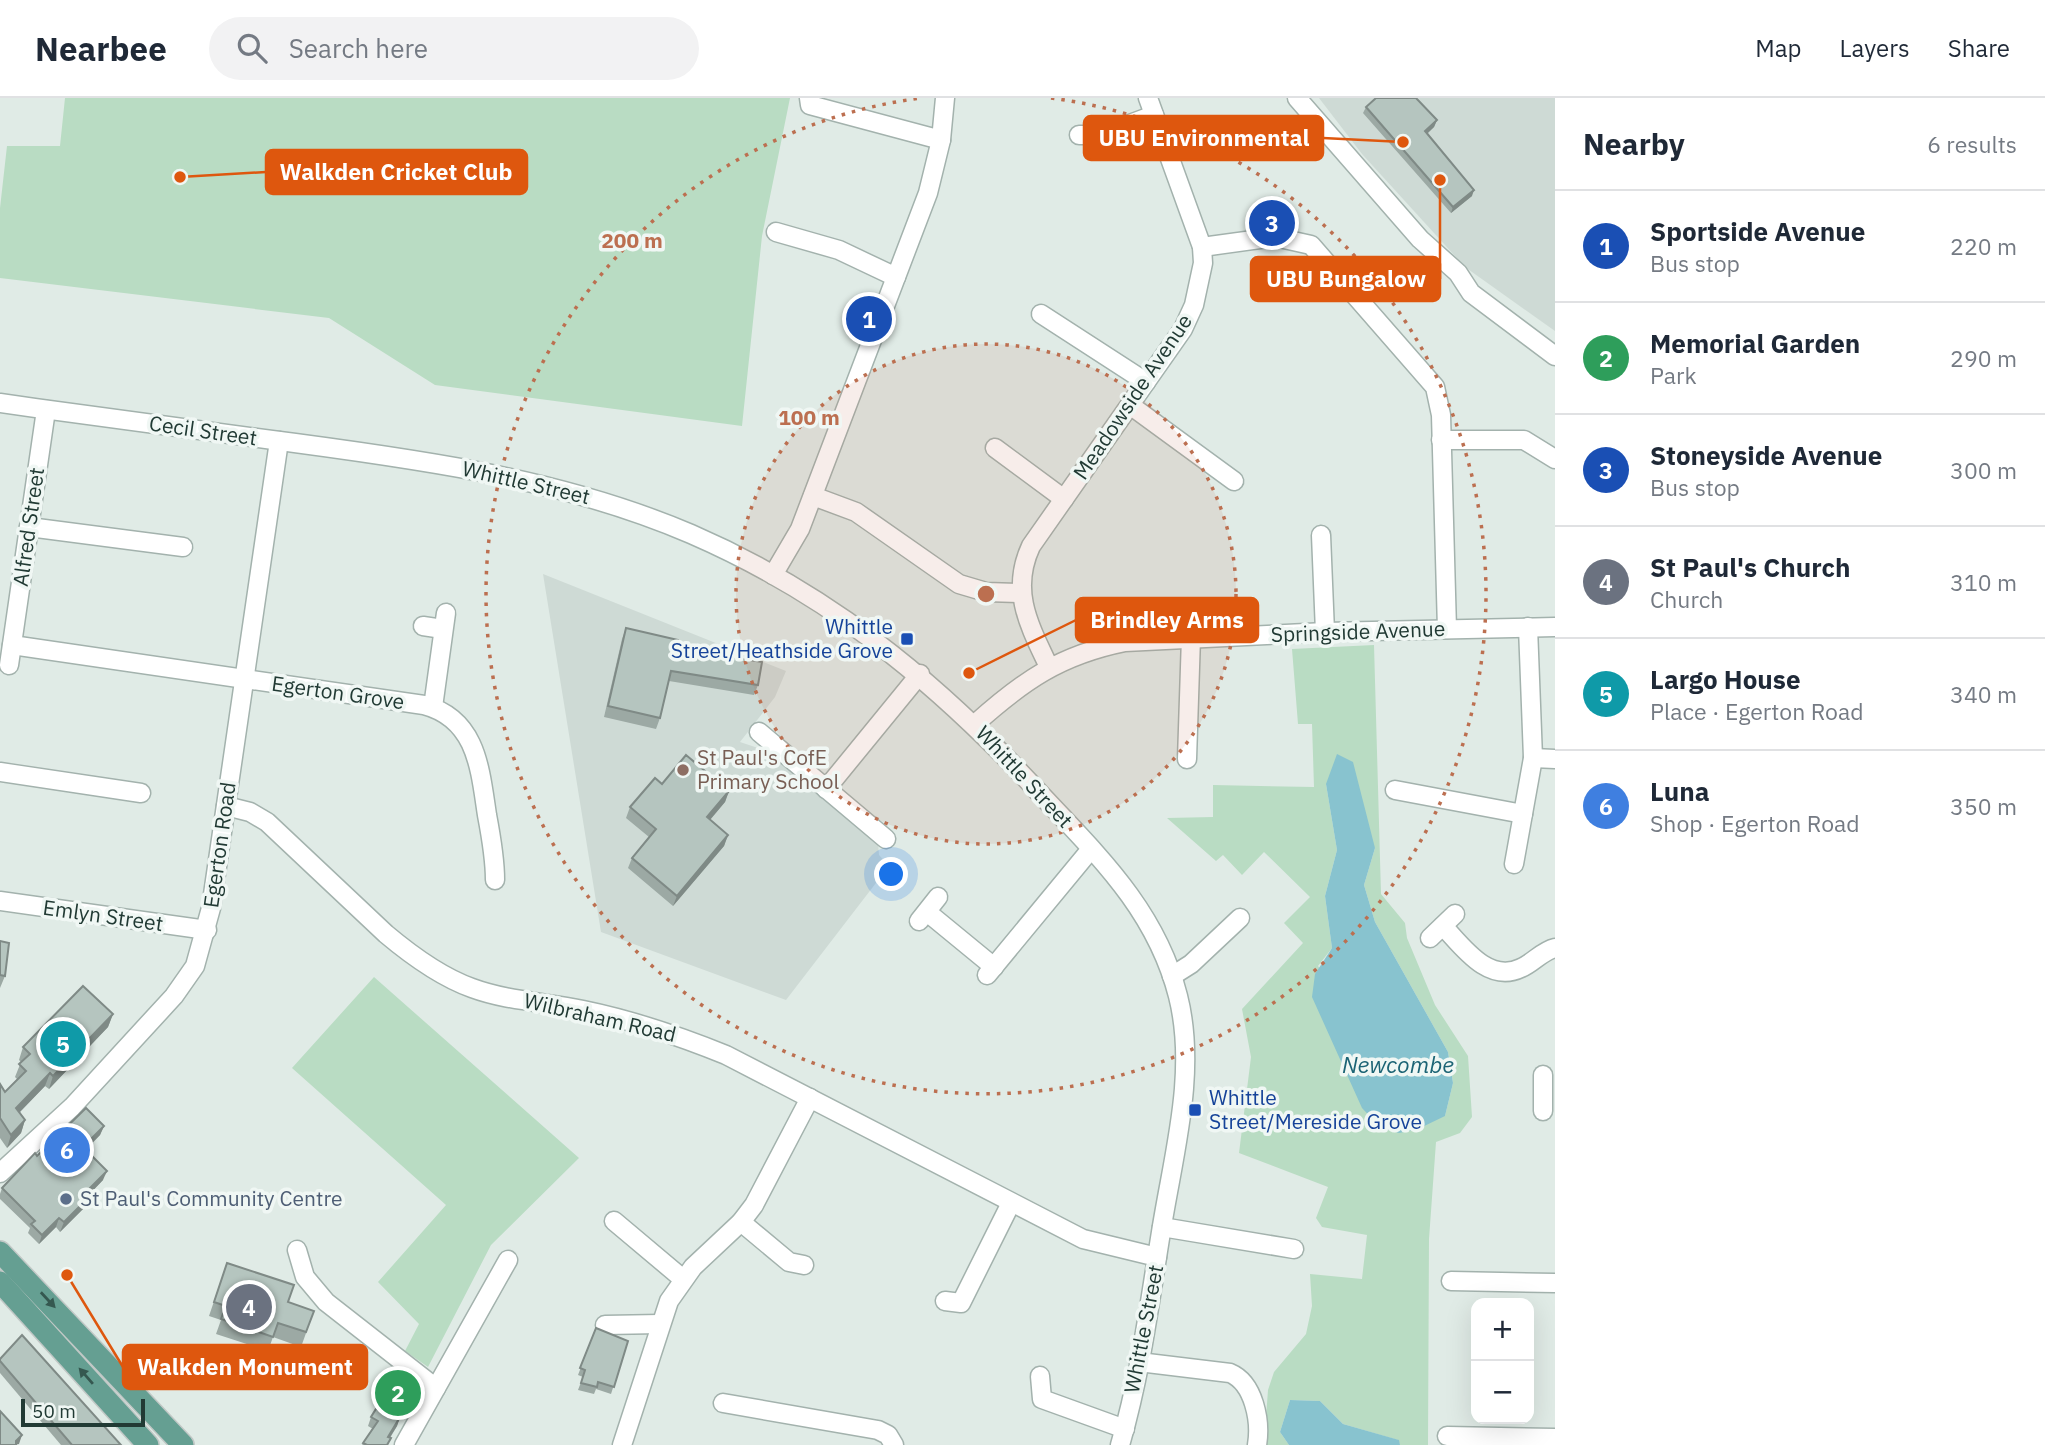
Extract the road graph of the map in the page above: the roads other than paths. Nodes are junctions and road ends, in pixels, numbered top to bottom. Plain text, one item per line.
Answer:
1 (809, 98) edge
2 (945, 98) edge
3 (1297, 98) edge
4 (1151, 106) edge
5 (1079, 135) dead end
6 (941, 140) junction
7 (776, 232) dead end
8 (1202, 247) junction
9 (896, 277) junction
10 (1041, 314) dead end
11 (1555, 356) edge
12 (1146, 382) junction
13 (0, 403) edge
14 (1130, 405) junction
15 (46, 410) junction
16 (1441, 440) junction
17 (279, 441) junction
18 (995, 448) dead end
19 (406, 458) joint
20 (1554, 467) edge
21 (1234, 481) dead end
22 (813, 496) junction
23 (1064, 499) junction
24 (29, 527) junction
25 (1317, 543) dead end
26 (183, 547) dead end
27 (773, 575) junction
28 (1020, 593) junction
29 (423, 626) dead end
30 (1528, 627) junction
31 (1555, 627) edge
32 (1447, 629) junction
33 (1325, 632) junction
34 (1191, 637) junction
35 (12, 645) junction
36 (9, 665) dead end
37 (1049, 667) junction
38 (920, 674) junction
39 (244, 679) junction
40 (432, 707) junction
41 (975, 724) junction
42 (759, 732) dead end
43 (1533, 758) junction
44 (1187, 759) dead end
45 (1555, 760) edge
46 (0, 772) edge
47 (826, 789) junction
48 (1395, 790) dead end
49 (141, 793) dead end
50 (226, 806) junction
51 (1523, 814) junction
52 (886, 839) dead end
53 (1091, 849) junction
54 (1514, 864) dead end
55 (495, 880) dead end
56 (938, 897) dead end
57 (0, 901) edge
58 (1240, 918) dead end
59 (1443, 926) dead end
60 (207, 930) junction
61 (1555, 948) edge
62 (1172, 976) junction
63 (810, 1098) junction
64 (0, 1173) edge
65 (1011, 1203) junction
66 (614, 1221) dead end
67 (741, 1222) junction
68 (1162, 1227) junction
69 (1284, 1241) dead end
70 (297, 1250) dead end
71 (0, 1252) edge
72 (1157, 1257) junction
73 (508, 1260) dead end
74 (804, 1265) dead end
75 (683, 1279) junction
76 (1451, 1281) dead end
77 (0, 1282) edge
78 (1555, 1283) edge
79 (946, 1301) dead end
80 (660, 1324) junction
81 (604, 1325) dead end
82 (1139, 1362) junction
83 (1040, 1376) dead end
84 (436, 1388) junction
85 (723, 1404) dead end
86 (1447, 1436) edge
87 (1122, 1437) edge
88 (1555, 1438) edge
89 (148, 1445) edge
90 (183, 1445) edge
91 (404, 1445) edge
92 (622, 1445) edge
93 (894, 1445) edge
94 (1257, 1445) edge

1 - 6 street
2 - 6 street
3 - 11 street
4 - 5 street, Meadowside Avenue
4 - 8 street, Meadowside Avenue
6 - 9 street
7 - 9 street
8 - 12 street, Meadowside Avenue
8 - 16 street
9 - 22 street
10 - 12 street
12 - 14 street, Meadowside Avenue
13 - 15 street, Cecil Street
14 - 21 street
14 - 23 street, Meadowside Avenue
15 - 17 street, Cecil Street
15 - 24 street, Alfred Street
16 - 20 street
16 - 32 street
17 - 19 street, Cecil Street
17 - 39 street, Egerton Road
18 - 23 street
19 - 27 street, Whittle Street
22 - 27 street
22 - 28 street
23 - 28 street, Meadowside Avenue
24 - 26 street
24 - 35 street, Alfred Street
25 - 33 street
27 - 38 street, Whittle Street
28 - 37 street, Meadowside Avenue
29 - 40 street, Egerton Grove
30 - 31 street, Springside Avenue
30 - 32 street, Springside Avenue
30 - 43 street
32 - 33 street, Springside Avenue
33 - 34 street, Springside Avenue
34 - 37 street, Springside Avenue
34 - 44 street
35 - 36 street, Alfred Street
35 - 39 street
37 - 41 street, Springside Avenue
38 - 41 street, Whittle Street
38 - 47 street
39 - 40 street, Egerton Grove
39 - 50 street, Egerton Road
40 - 55 street, Egerton Grove
41 - 53 street, Whittle Street
42 - 47 street
43 - 45 street
43 - 51 street
46 - 49 street
47 - 52 street
48 - 51 street
50 - 60 street, Egerton Road
50 - 63 street, Wilbraham Road
51 - 54 street
53 - 56 street
53 - 62 street, Whittle Street
57 - 60 street, Emlyn Street
58 - 62 street
59 - 61 street
60 - 64 street, Egerton Road
62 - 68 street, Whittle Street
63 - 65 street, Wilbraham Road
63 - 67 street
65 - 72 street, Wilbraham Road
65 - 79 street
66 - 75 street
67 - 74 street
67 - 75 street
68 - 69 street
68 - 72 street, Whittle Street
70 - 84 street
71 -> 90 main road
72 - 82 street, Whittle Street
73 - 84 street
75 - 80 street
76 - 78 street
89 -> 77 main road
80 - 81 street
80 - 92 street
82 - 87 street, Whittle Street
82 - 94 street
83 - 87 street, Whittle Street
84 - 91 street
85 - 93 street
86 - 88 street

